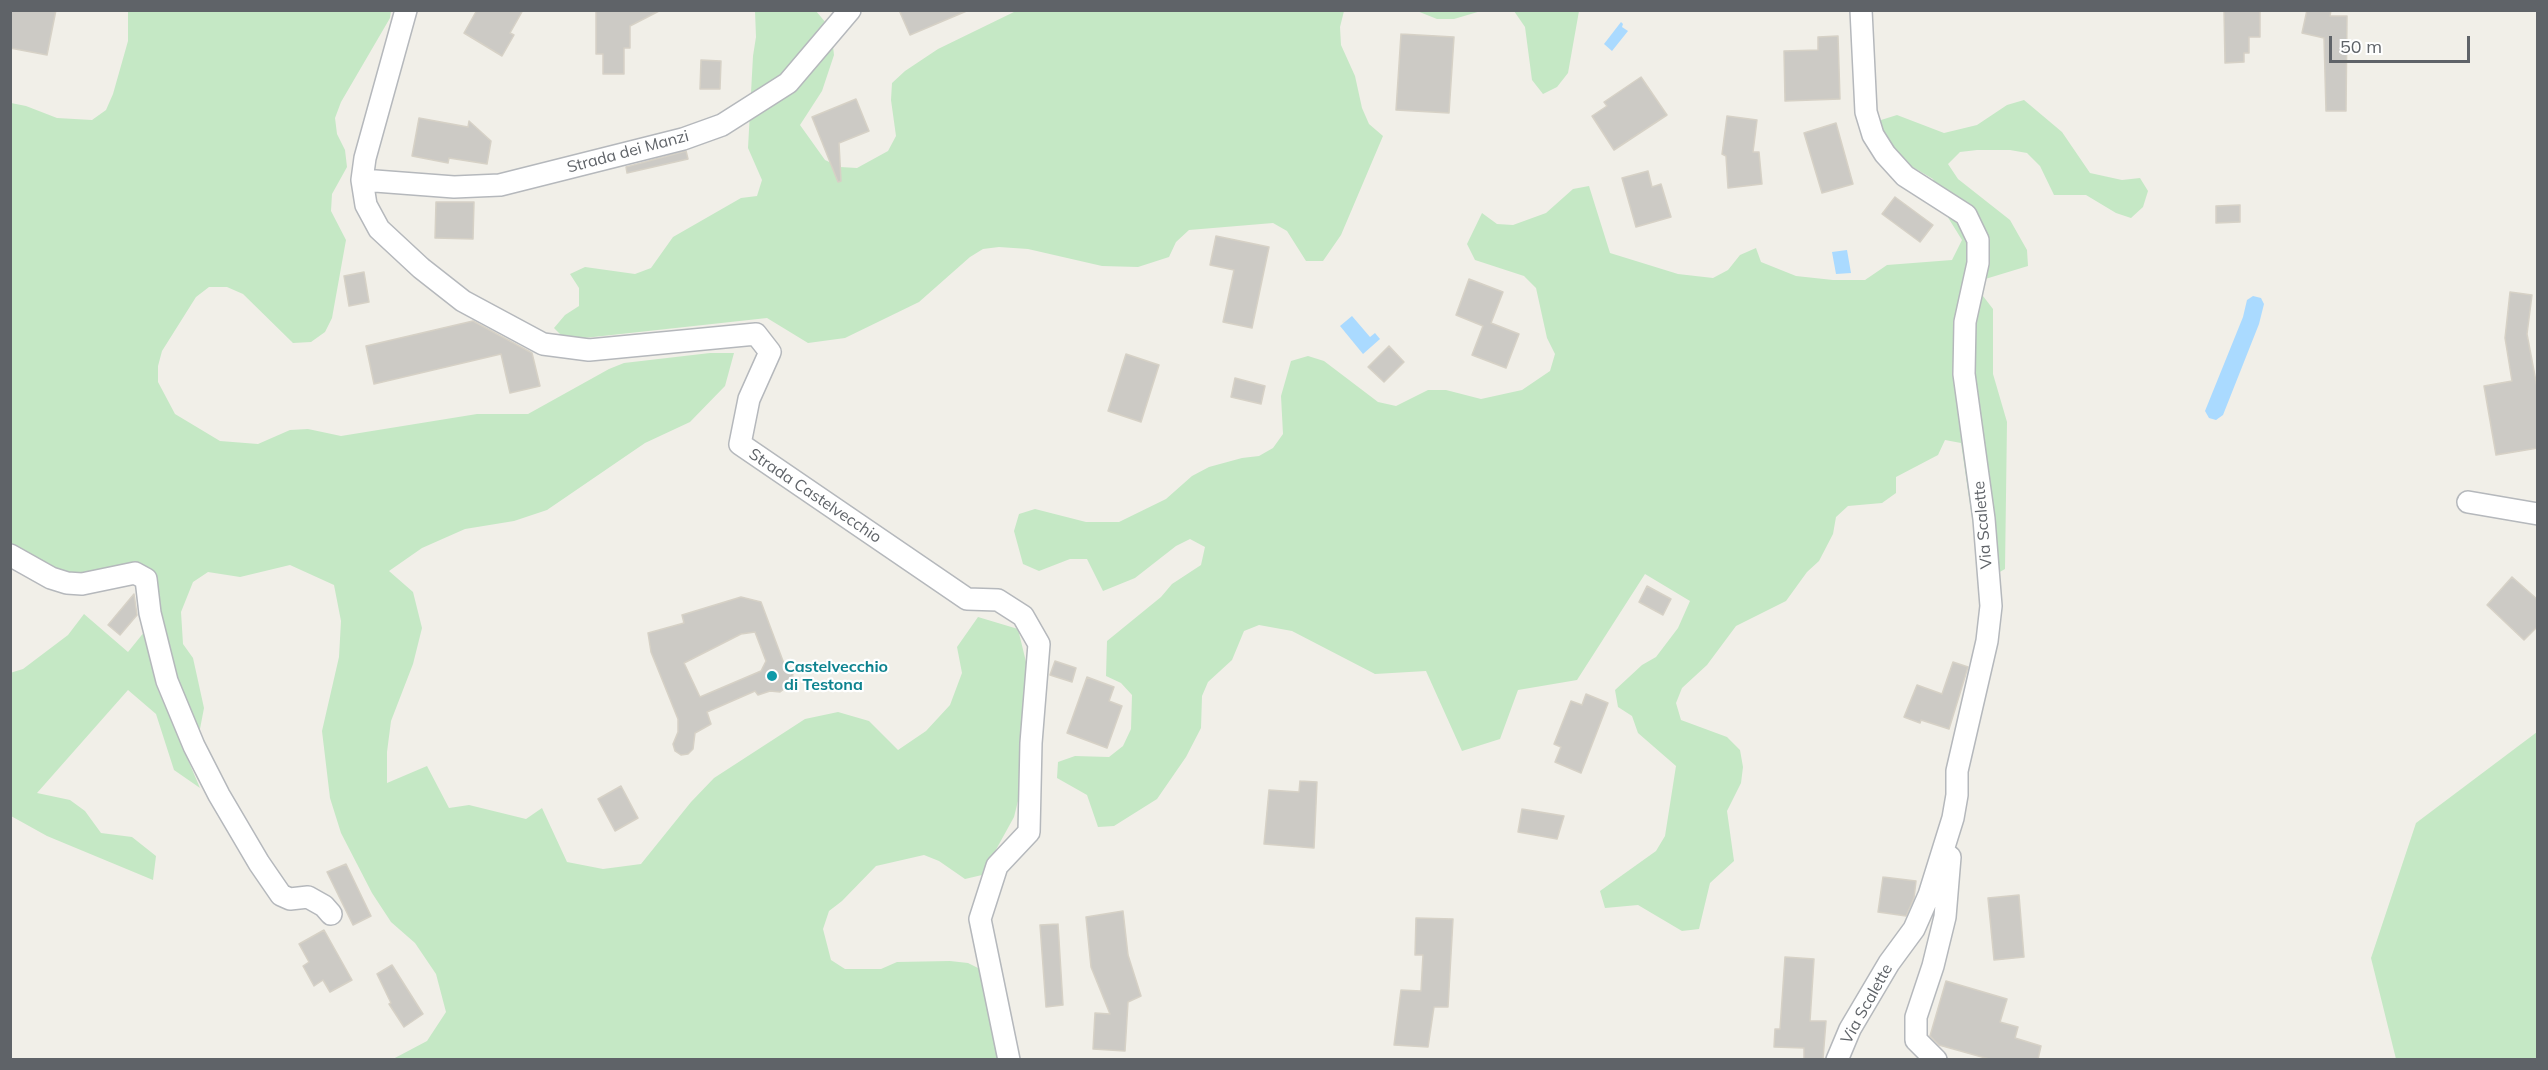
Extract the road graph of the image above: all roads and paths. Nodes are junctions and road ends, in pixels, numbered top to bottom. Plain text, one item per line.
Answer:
1 (406, 10) edge
2 (850, 10) edge
3 (1861, 10) edge
4 (362, 180) junction
5 (2468, 502) dead end
6 (2538, 514) edge
7 (10, 555) edge
8 (1953, 818) junction
9 (331, 914) dead end
10 (1010, 1059) edge
11 (1837, 1059) edge
12 (1936, 1059) edge

1 - 4 street, Strada Castelvecchio
2 - 4 street, Strada dei Manzi
3 - 8 street, Via Scalette
4 - 10 street, Strada Castelvecchio
5 - 6 street
7 - 9 street
8 - 11 street, Via Scalette
8 - 12 street

